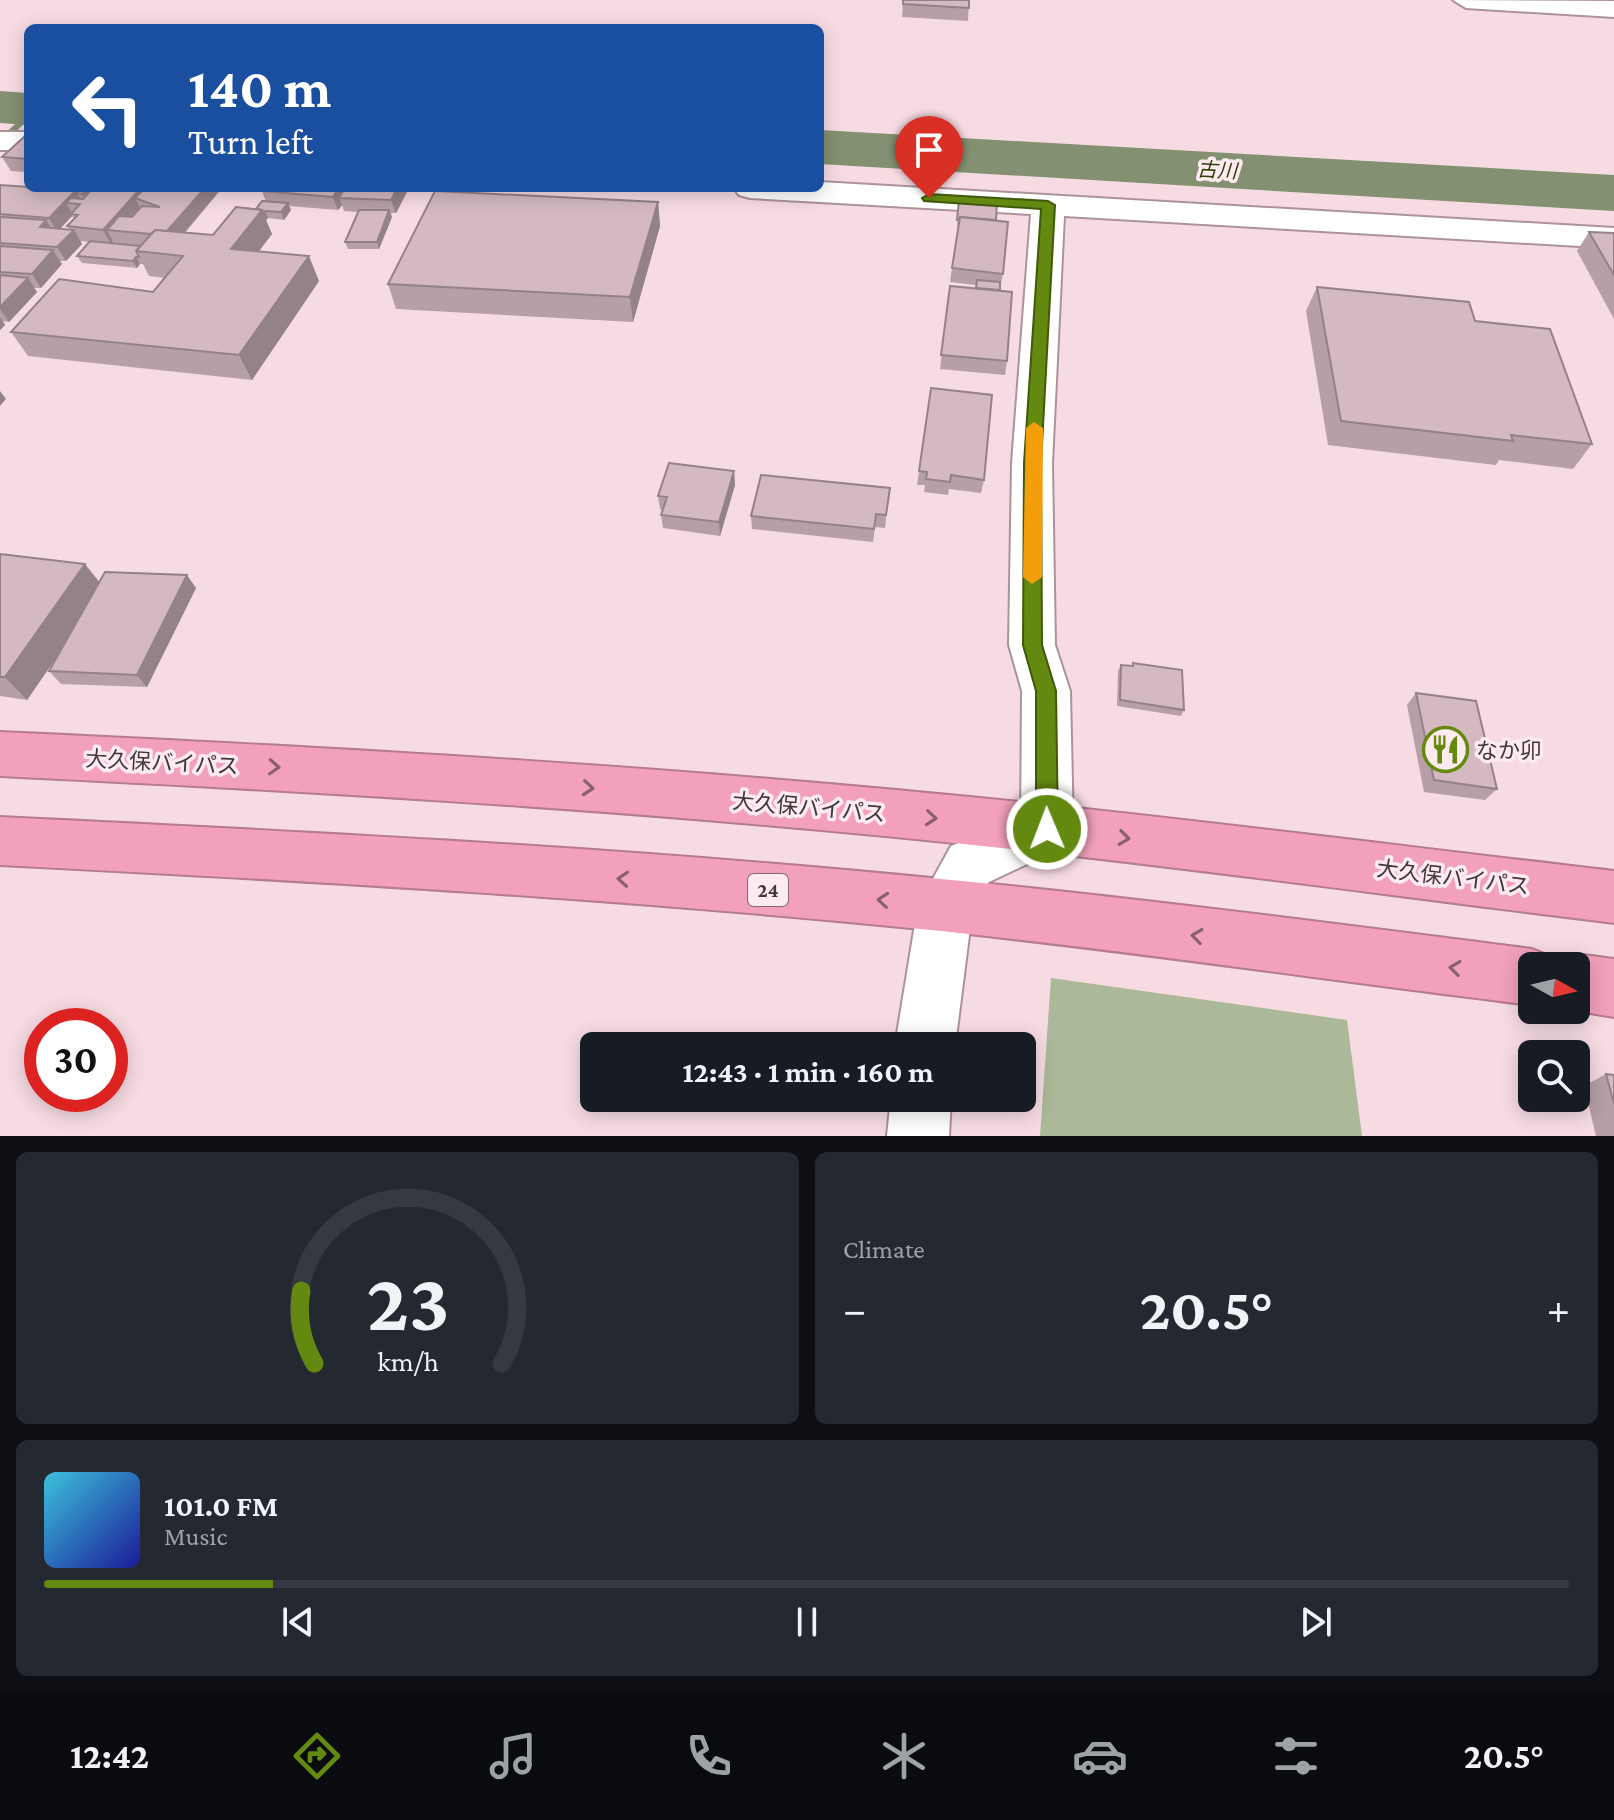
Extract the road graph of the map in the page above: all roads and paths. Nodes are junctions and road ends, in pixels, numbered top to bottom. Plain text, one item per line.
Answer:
1 (1466, 0) edge
2 (1614, 9) edge
3 (0, 141) edge
4 (24, 141) edge
5 (820, 192) edge
6 (1048, 205) junction
7 (1614, 238) edge
8 (0, 754) edge
9 (1047, 829) junction
10 (0, 841) edge
11 (1605, 894) edge
12 (945, 906) junction
13 (1518, 975) edge
14 (927, 1032) edge
15 (920, 1112) edge
16 (918, 1136) edge

1 - 2 street
3 - 4 street
5 - 6 street
6 - 7 street
6 - 9 street
8 -> 9 highway, 大久保バイパス
9 -> 11 highway, 大久保バイパス
9 - 12 street
12 -> 10 highway, 24
13 -> 12 highway, 24
12 - 14 street
15 - 16 street

